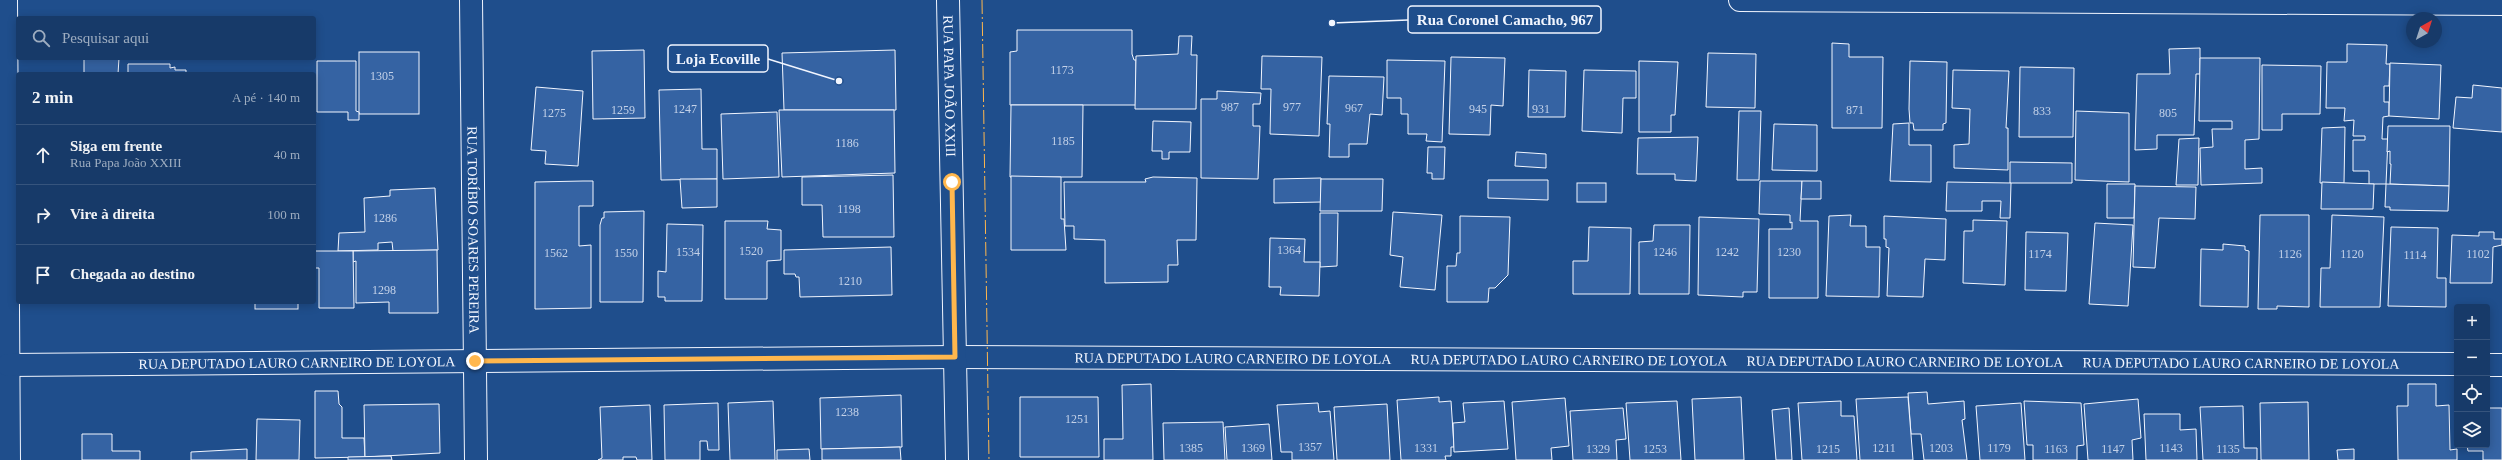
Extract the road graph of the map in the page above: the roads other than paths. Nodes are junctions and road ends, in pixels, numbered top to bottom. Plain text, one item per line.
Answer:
1 (6, 0) edge
2 (471, 0) edge
3 (948, 0) edge
4 (1740, 0) edge
5 (2502, 4) edge
6 (955, 357) junction
7 (475, 361) junction
8 (2454, 364) edge
9 (8, 365) junction
10 (2490, 365) edge
11 (2502, 365) edge
12 (9, 460) edge
13 (476, 460) edge
14 (957, 460) edge

1 - 9 street
2 - 7 street, RUA TORÍBIO SOARES PEREIRA
3 - 6 street, RUA PAPA JOÃO XXIII
4 - 5 street
6 - 7 street, RUA DEPUTADO LAURO CARNEIRO DE LOYOLA
6 - 8 street, RUA DEPUTADO LAURO CARNEIRO DE LOYOLA
6 - 14 street, RUA PAPA JOÃO XXIII
7 - 9 street, RUA DEPUTADO LAURO CARNEIRO DE LOYOLA
7 - 13 street, RUA TORÍBIO SOARES PEREIRA
9 - 12 street
10 - 11 street

